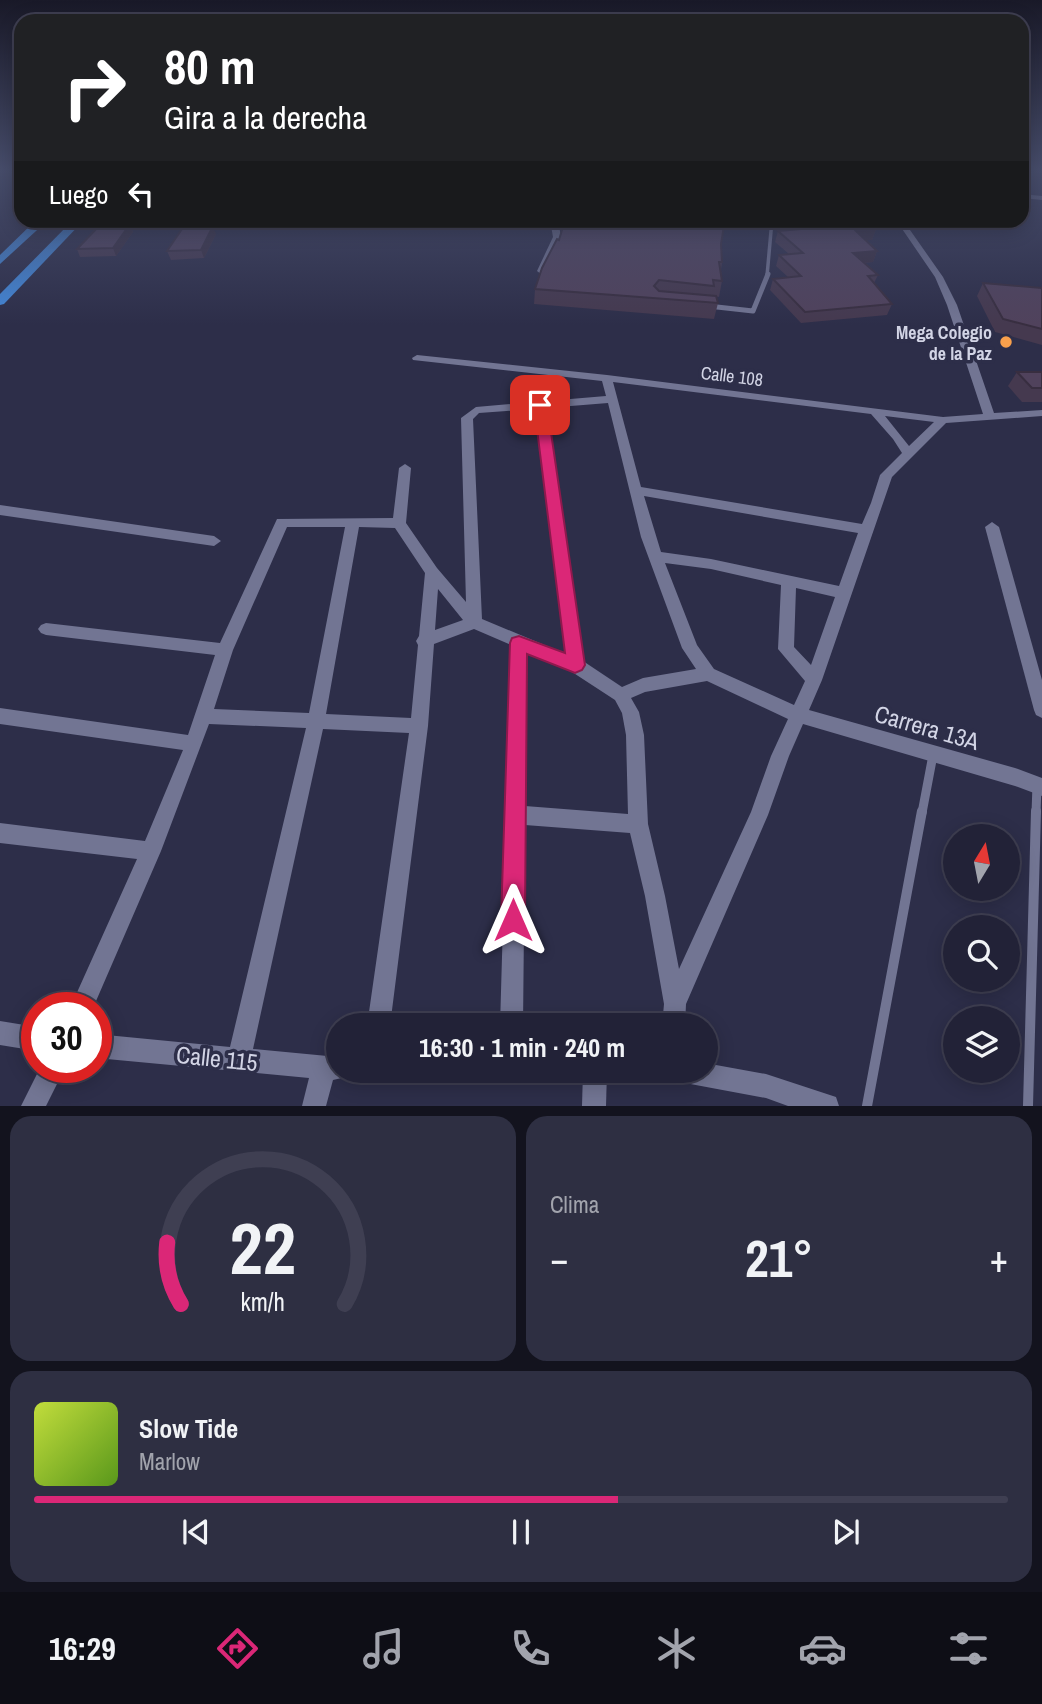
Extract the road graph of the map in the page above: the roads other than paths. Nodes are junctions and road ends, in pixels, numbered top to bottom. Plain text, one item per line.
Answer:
1 (35, 228) edge
2 (71, 228) edge
3 (555, 228) edge
4 (771, 228) edge
5 (905, 228) edge
6 (0, 261) edge
7 (538, 279) edge
8 (0, 301) edge
9 (698, 305) edge
10 (417, 358) dead end
11 (607, 378) junction
12 (613, 399) junction
13 (540, 405) junction
14 (875, 412) junction
15 (1042, 413) edge
16 (989, 415) junction
17 (943, 420) junction
18 (909, 454) junction
19 (405, 468) dead end
20 (635, 490) junction
21 (0, 510) edge
22 (353, 523) junction
23 (399, 523) junction
24 (992, 527) dead end
25 (866, 530) junction
26 (214, 541) dead end
27 (655, 556) junction
28 (432, 572) junction
29 (789, 580) junction
30 (844, 593) junction
31 (474, 622) junction
32 (46, 629) dead end
33 (424, 641) junction
34 (519, 643) junction
35 (225, 650) junction
36 (575, 665) junction
37 (708, 674) junction
38 (814, 680) junction
39 (621, 695) junction
40 (1042, 710) edge
41 (798, 715) junction
42 (0, 716) edge
43 (203, 716) junction
44 (316, 722) junction
45 (419, 726) junction
46 (194, 744) junction
47 (933, 754) junction
48 (1039, 786) edge
49 (514, 815) junction
50 (638, 824) junction
51 (0, 833) edge
52 (151, 851) junction
53 (88, 992) edge
54 (675, 1004) junction
55 (380, 1013) edge
56 (511, 1013) edge
57 (674, 1013) edge
58 (0, 1033) edge
59 (21, 1036) edge
60 (112, 1048) edge
61 (239, 1060) junction
62 (326, 1069) edge
63 (718, 1077) edge
64 (326, 1080) edge
65 (45, 1083) edge
66 (595, 1083) edge
67 (33, 1105) edge
68 (314, 1105) edge
69 (594, 1105) edge
70 (827, 1105) edge
71 (867, 1105) edge
72 (1028, 1105) edge

1 - 6 highway
2 - 8 highway
3 - 7 street
4 - 9 lane
5 - 16 street
10 - 11 street, Calle 108
11 - 12 street
11 - 14 street, Calle 108
12 - 13 street
12 - 20 street
13 - 31 street
13 - 36 street
14 - 17 street, Calle 108
14 - 18 street
15 - 16 street, Calle 108
16 - 17 street, Calle 108
17 - 18 street
18 - 25 street
19 - 23 street
20 - 25 street
20 - 27 street
21 - 26 street
22 - 23 street
22 - 35 street
22 - 44 street
23 - 28 street
24 - 40 street
25 - 30 street
27 - 29 street
27 - 37 street
28 - 31 street
28 - 33 street
29 - 30 street
29 - 38 street
30 - 38 street
31 - 33 street
31 - 34 street
32 - 35 street
33 - 45 street
34 - 36 street
34 - 49 street
35 - 43 street
36 - 39 street
37 - 39 street
37 - 41 street, Carrera 13A
38 - 41 street
39 - 50 street
41 - 47 street, Carrera 13A
41 - 54 street
42 - 46 street
43 - 44 street
43 - 46 street
44 - 45 street
44 - 61 street
45 - 55 street
46 - 52 street
47 - 48 street, Carrera 13A
47 - 71 lane
48 - 72 lane
49 - 50 street
49 - 56 street
50 - 54 street
51 - 52 street
52 - 53 street
54 - 57 street
58 - 59 street
60 - 61 street, Calle 115
61 - 62 street, Calle 115
63 - 70 street
64 - 68 street
65 - 67 street
66 - 69 street

